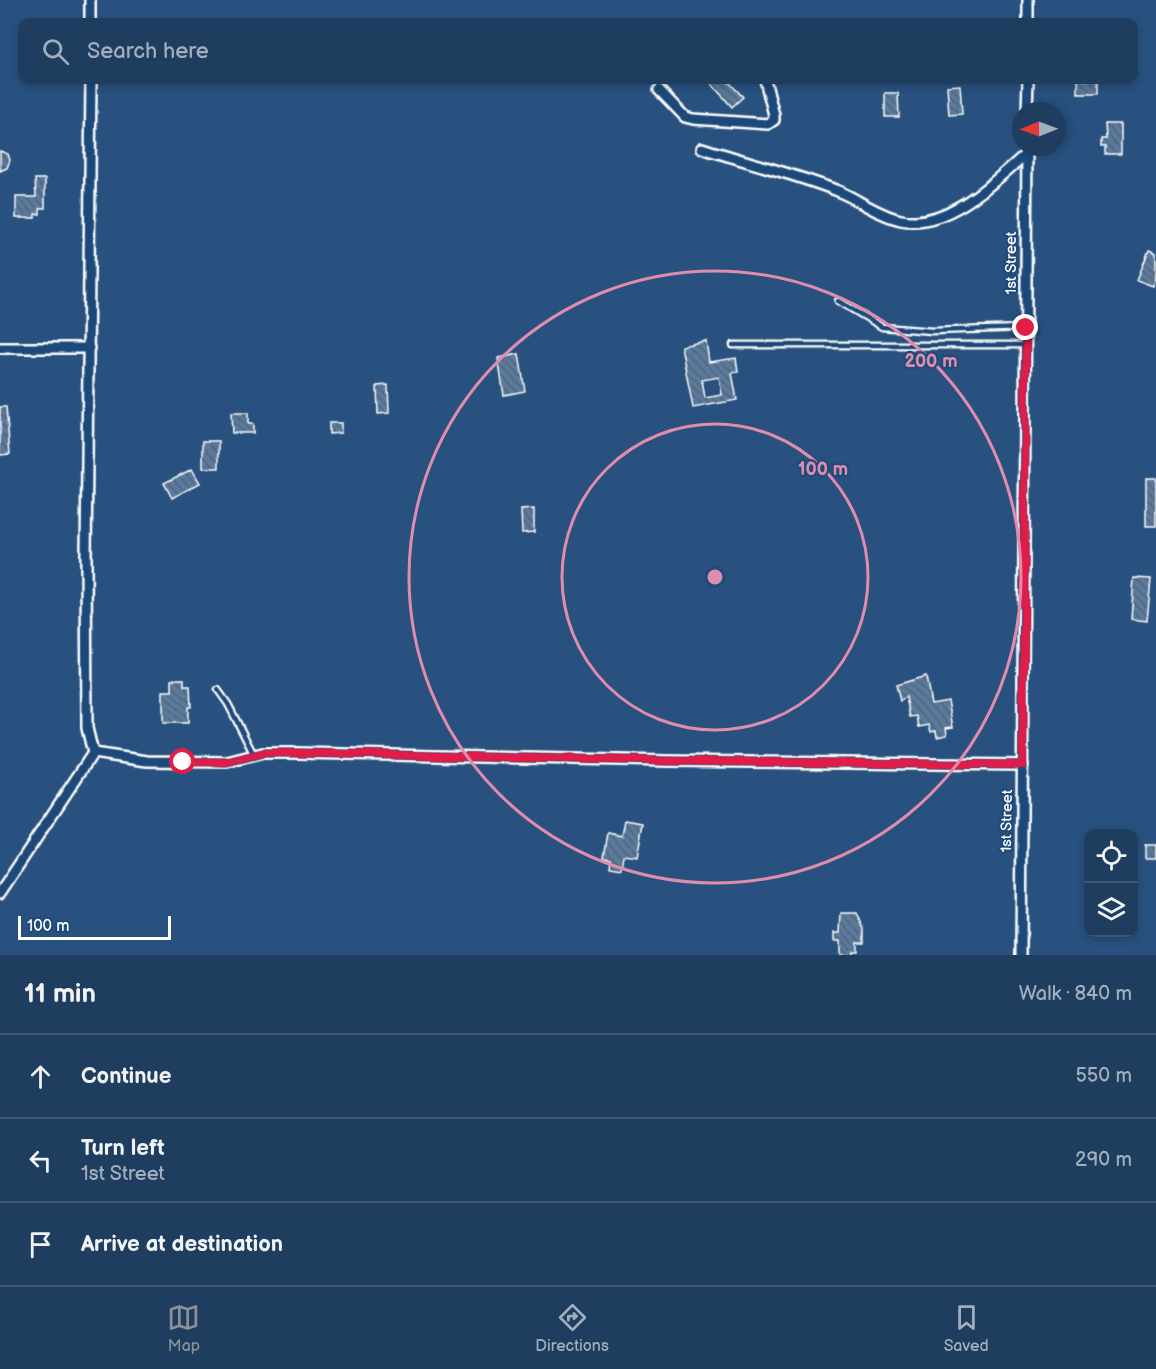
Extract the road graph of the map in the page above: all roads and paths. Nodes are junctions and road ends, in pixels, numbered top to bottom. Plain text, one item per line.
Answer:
1 (90, 0) edge
2 (1028, 0) edge
3 (90, 18) edge
4 (1028, 18) edge
5 (91, 84) edge
6 (766, 84) edge
7 (1028, 84) edge
8 (659, 90) dead end
9 (1027, 102) edge
10 (702, 148) dead end
11 (1020, 156) edge
12 (1027, 156) edge
13 (838, 301) dead end
14 (1026, 328) junction
15 (733, 345) dead end
16 (1026, 345) junction
17 (0, 348) edge
18 (89, 348) junction
19 (218, 690) dead end
20 (93, 753) junction
21 (254, 755) junction
22 (1023, 765) junction
23 (0, 893) edge
24 (1021, 955) edge

1 - 3 street
2 - 4 street
5 - 18 street
6 - 8 street
7 - 9 street
10 - 11 street
12 - 14 street, 1st Street
13 - 14 lane
14 - 16 street, 1st Street
15 - 16 lane
16 - 22 street, 1st Street
17 - 18 street
18 - 20 street
19 - 21 lane
20 - 21 street
20 - 23 street
21 - 22 street
22 - 24 street, 1st Street

